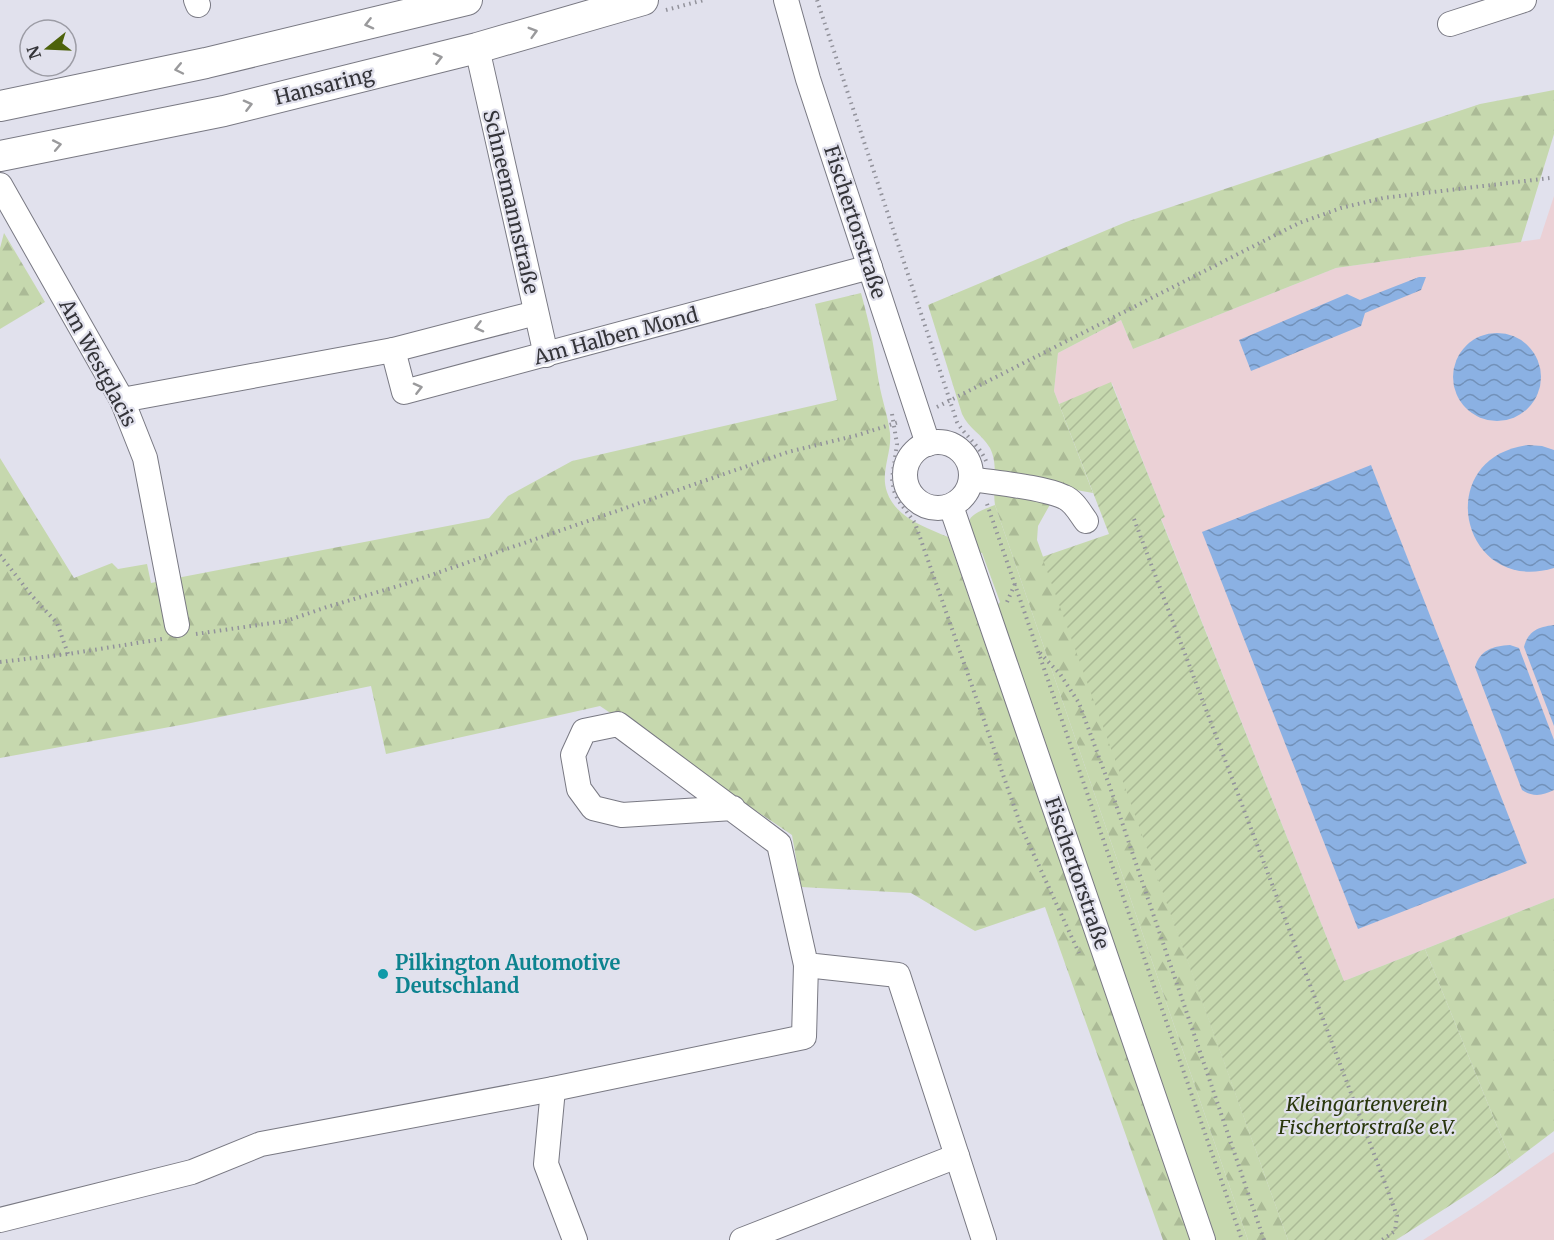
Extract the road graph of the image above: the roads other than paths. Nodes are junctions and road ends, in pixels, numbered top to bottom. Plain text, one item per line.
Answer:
1 (466, 0) edge
2 (644, 0) edge
3 (786, 0) edge
4 (1524, 0) edge
5 (1450, 24) dead end
6 (477, 48) junction
7 (0, 106) edge
8 (0, 156) edge
9 (0, 185) edge
10 (870, 267) junction
11 (536, 313) junction
12 (393, 350) junction
13 (546, 355) junction
14 (122, 400) junction
15 (928, 444) junction
16 (980, 480) junction
17 (951, 506) junction
18 (1086, 521) dead end
19 (179, 630) road end
20 (733, 808) junction
21 (806, 965) junction
22 (553, 1089) junction
23 (957, 1156) junction
24 (0, 1220) edge
25 (575, 1240) edge
26 (742, 1240) edge
27 (984, 1240) edge
28 (1203, 1240) edge

1 -> 7 main road
6 -> 2 main road, Hansaring
3 - 10 street, Fischertorstraße
4 - 5 street
8 -> 6 main road, Hansaring
6 - 11 street, Schneemannstraße
9 - 14 street, Am Westglacis
10 - 13 street, Am Halben Mond
10 - 15 street, Fischertorstraße
11 -> 12 street
11 - 13 street, Schneemannstraße
12 -> 13 street, Am Halben Mond
12 - 14 street
14 - 19 street, Am Westglacis
15 - 16 street
15 - 17 street
16 - 17 street
16 - 18 street
17 - 28 street, Fischertorstraße
20 - 20 street
20 - 21 street
21 - 22 street
21 - 23 street
22 - 24 street
22 - 25 street
23 - 26 street
23 - 27 street

